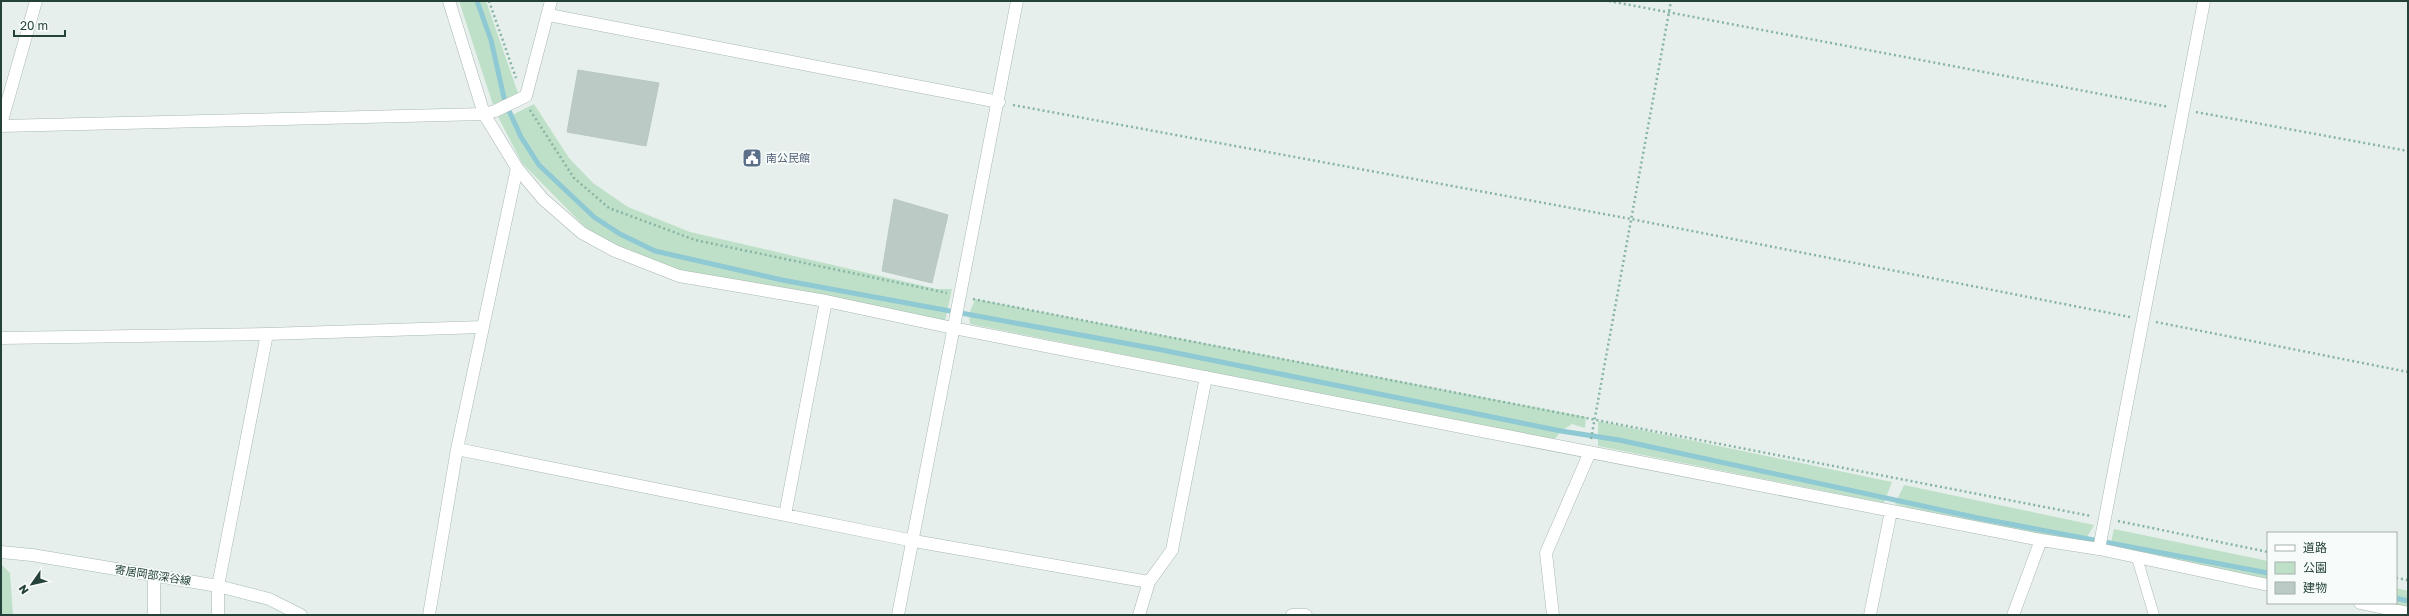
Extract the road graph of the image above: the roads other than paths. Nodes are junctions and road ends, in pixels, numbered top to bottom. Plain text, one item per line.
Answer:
1 (36, 1) edge
2 (449, 1) edge
3 (551, 1) edge
4 (1017, 1) edge
5 (2204, 1) edge
6 (548, 15) junction
7 (999, 102) junction
8 (490, 112) junction
9 (1, 125) edge
10 (517, 168) junction
11 (826, 301) junction
12 (483, 328) junction
13 (953, 328) junction
14 (267, 334) junction
15 (1, 338) edge
16 (1206, 377) junction
17 (1590, 447) junction
18 (457, 448) junction
19 (1891, 510) junction
20 (785, 514) junction
21 (2041, 540) junction
22 (914, 541) junction
23 (2099, 549) junction
24 (1, 552) edge
25 (2137, 558) junction
26 (154, 576) junction
27 (1149, 582) junction
28 (2267, 585) edge
29 (218, 586) junction
30 (2365, 604) edge
31 (2408, 613) edge
32 (154, 615) edge
33 (218, 615) edge
34 (301, 615) edge
35 (429, 615) edge
36 (898, 615) edge
37 (1139, 615) edge
38 (1292, 615) edge
39 (1306, 615) edge
40 (1553, 615) edge
41 (1870, 615) edge
42 (2013, 615) edge
43 (2154, 615) edge

1 - 9 street
2 - 8 street
3 - 6 street
4 - 7 street
5 - 23 street
6 - 7 street
6 - 8 street
7 - 13 street
8 - 9 street
8 - 10 street
10 - 11 street
10 - 12 street
11 - 13 street
11 - 20 street
12 - 14 street
12 - 18 street
13 - 16 street
13 - 22 street
14 - 15 street
14 - 29 street
16 - 17 street
16 - 27 street
17 - 19 street
17 - 40 street
18 - 20 street
18 - 35 street
19 - 21 street
19 - 41 street
20 - 22 street
21 - 23 street
21 - 42 street
22 - 27 street
22 - 36 street
23 - 25 street
24 - 26 street, 寄居岡部深谷線
25 - 28 street
25 - 43 lane
26 - 29 street, 寄居岡部深谷線
26 - 32 street
27 - 37 street
29 - 33 street
29 - 34 street, 寄居岡部深谷線
30 - 31 street
38 - 39 street

